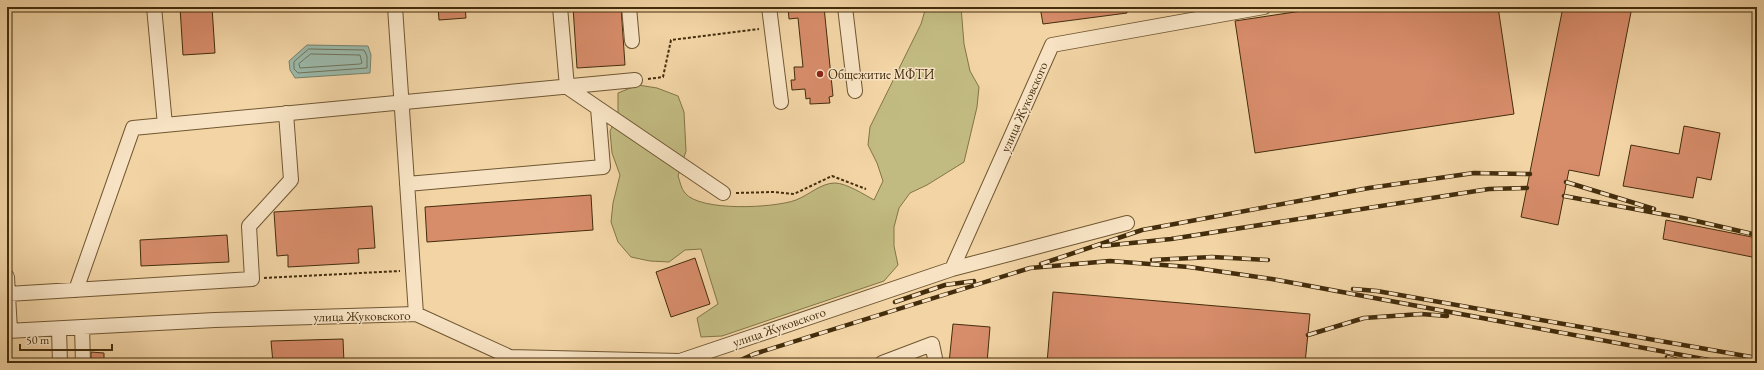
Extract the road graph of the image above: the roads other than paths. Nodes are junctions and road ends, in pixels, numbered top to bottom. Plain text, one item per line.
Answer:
1 (154, 7) edge
2 (394, 7) edge
3 (560, 7) edge
4 (629, 7) edge
5 (769, 7) edge
6 (846, 7) edge
7 (1264, 7) edge
8 (632, 41) dead end
9 (635, 80) road end
10 (567, 87) junction
11 (854, 91) dead end
12 (401, 102) junction
13 (781, 102) dead end
14 (598, 108) junction
15 (286, 113) junction
16 (165, 125) junction
17 (407, 184) junction
18 (723, 194) road end
19 (1127, 223) dead end
20 (952, 269) junction
21 (7, 277) edge
22 (76, 290) junction
23 (8, 294) edge
24 (416, 314) junction
25 (82, 327) junction
26 (60, 328) junction
27 (8, 331) edge
28 (680, 362) edge
29 (60, 363) edge
30 (83, 363) edge
31 (882, 363) edge
32 (936, 363) edge

1 - 16 street
2 - 12 street
3 - 10 street
4 - 8 street
5 - 13 street
6 - 11 street
7 - 20 street, улица Жуковского
9 - 10 street
10 - 12 street
10 - 14 street
12 - 15 street
12 - 17 street
14 - 17 street
14 - 18 street
15 - 16 street
15 - 22 street
16 - 22 street
17 - 24 street
19 - 20 street
20 - 28 street, улица Жуковского
21 - 23 street
22 - 23 street
23 - 27 street
24 - 25 street, улица Жуковского
24 - 28 street, улица Жуковского
25 - 26 street, улица Жуковского
25 - 30 street
26 - 27 street, улица Жуковского
26 - 29 street
31 - 32 street

